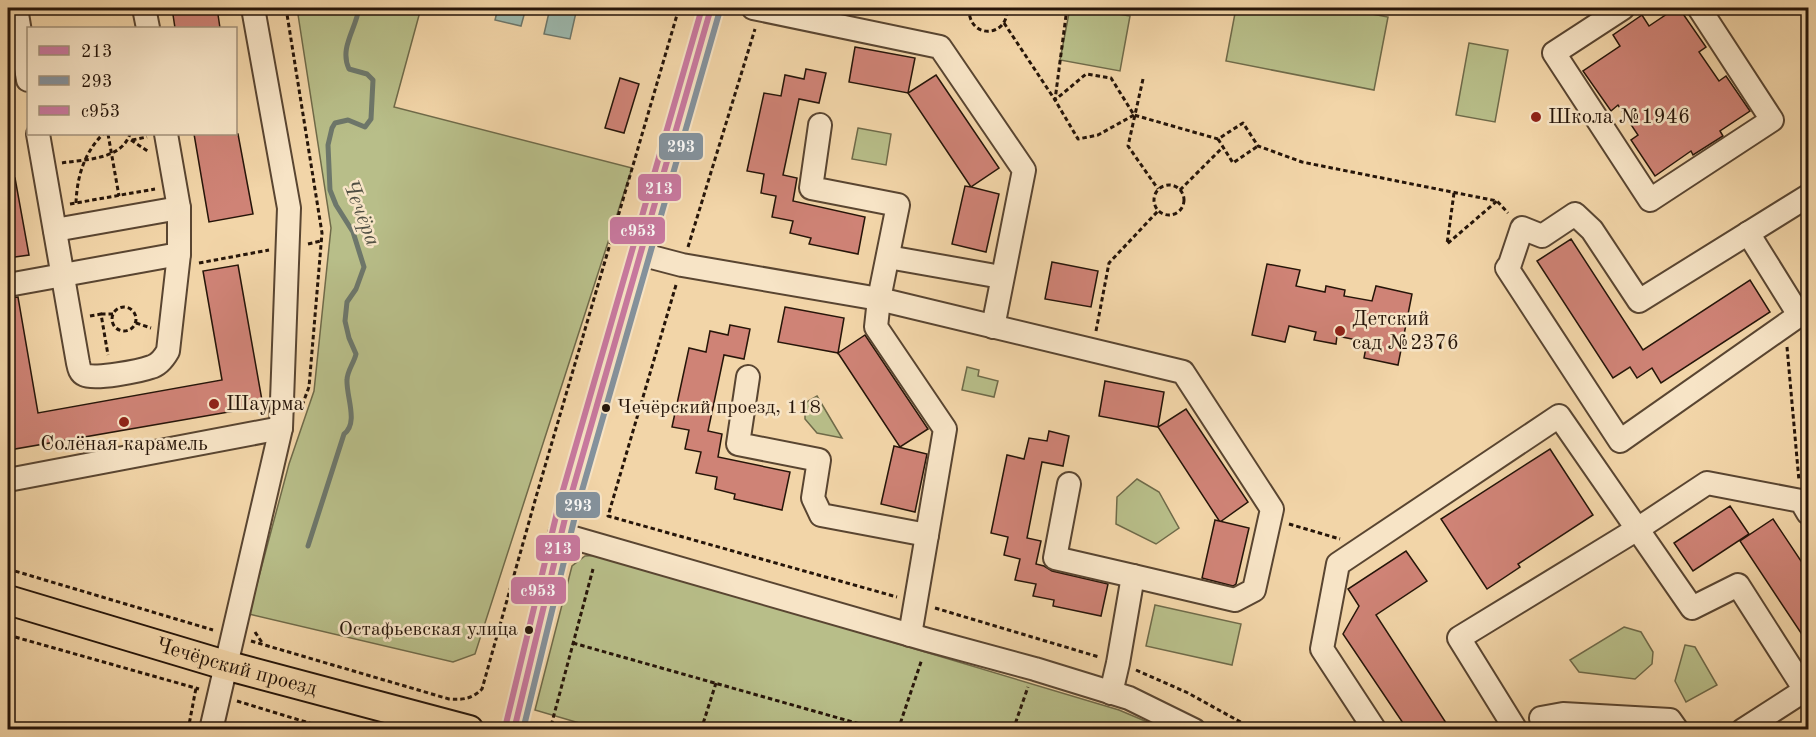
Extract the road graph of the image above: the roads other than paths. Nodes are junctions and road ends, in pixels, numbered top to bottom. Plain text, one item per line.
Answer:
1 (16, 8) edge
2 (144, 8) edge
3 (253, 8) edge
4 (711, 8) edge
5 (753, 8) edge
6 (1623, 8) edge
7 (1699, 8) edge
8 (148, 27) edge
9 (27, 74) edge
10 (820, 124) dead end
11 (38, 135) edge
12 (166, 135) edge
13 (1809, 196) edge
14 (177, 197) junction
15 (55, 230) junction
16 (1748, 233) junction
17 (640, 254) junction
18 (888, 257) junction
19 (179, 260) junction
20 (62, 275) junction
21 (990, 275) dead end
22 (8, 285) edge
23 (879, 299) junction
24 (1798, 316) edge
25 (993, 327) junction
26 (748, 377) dead end
27 (281, 428) junction
28 (8, 480) edge
29 (1069, 484) dead end
30 (1805, 507) edge
31 (1639, 528) junction
32 (560, 534) junction
33 (927, 535) junction
34 (1133, 576) junction
35 (8, 600) edge
36 (919, 638) junction
37 (225, 665) junction
38 (1111, 693) junction
39 (1544, 724) edge
40 (211, 729) edge
41 (469, 729) edge
42 (514, 729) edge
43 (1194, 729) edge
44 (1375, 729) edge
45 (1518, 729) edge
46 (1677, 729) edge
47 (1743, 729) edge

1 - 9 street
2 - 8 street
3 - 27 street
4 - 17 street
5 - 25 street
6 - 7 street
10 - 18 street
11 - 15 street
12 - 14 street
13 - 16 street
14 - 15 street
14 - 19 street
15 - 20 street
16 - 24 street
16 - 24 street
17 - 23 street
17 - 32 street
18 - 21 street
18 - 23 street
19 - 20 street
19 - 20 street
20 - 22 street
23 - 25 street
23 - 33 street
25 - 34 street
26 - 33 street
27 - 28 street
27 - 37 street
29 - 34 street
30 - 31 street
31 - 44 street
31 - 45 street
31 - 47 street
32 - 36 street
32 - 42 street
33 - 36 street
34 - 38 street
35 - 37 main road, Чечёрский проезд
36 - 38 street
37 - 40 street
37 - 41 main road, Чечёрский проезд
38 - 43 street
39 - 45 street
39 - 46 street

